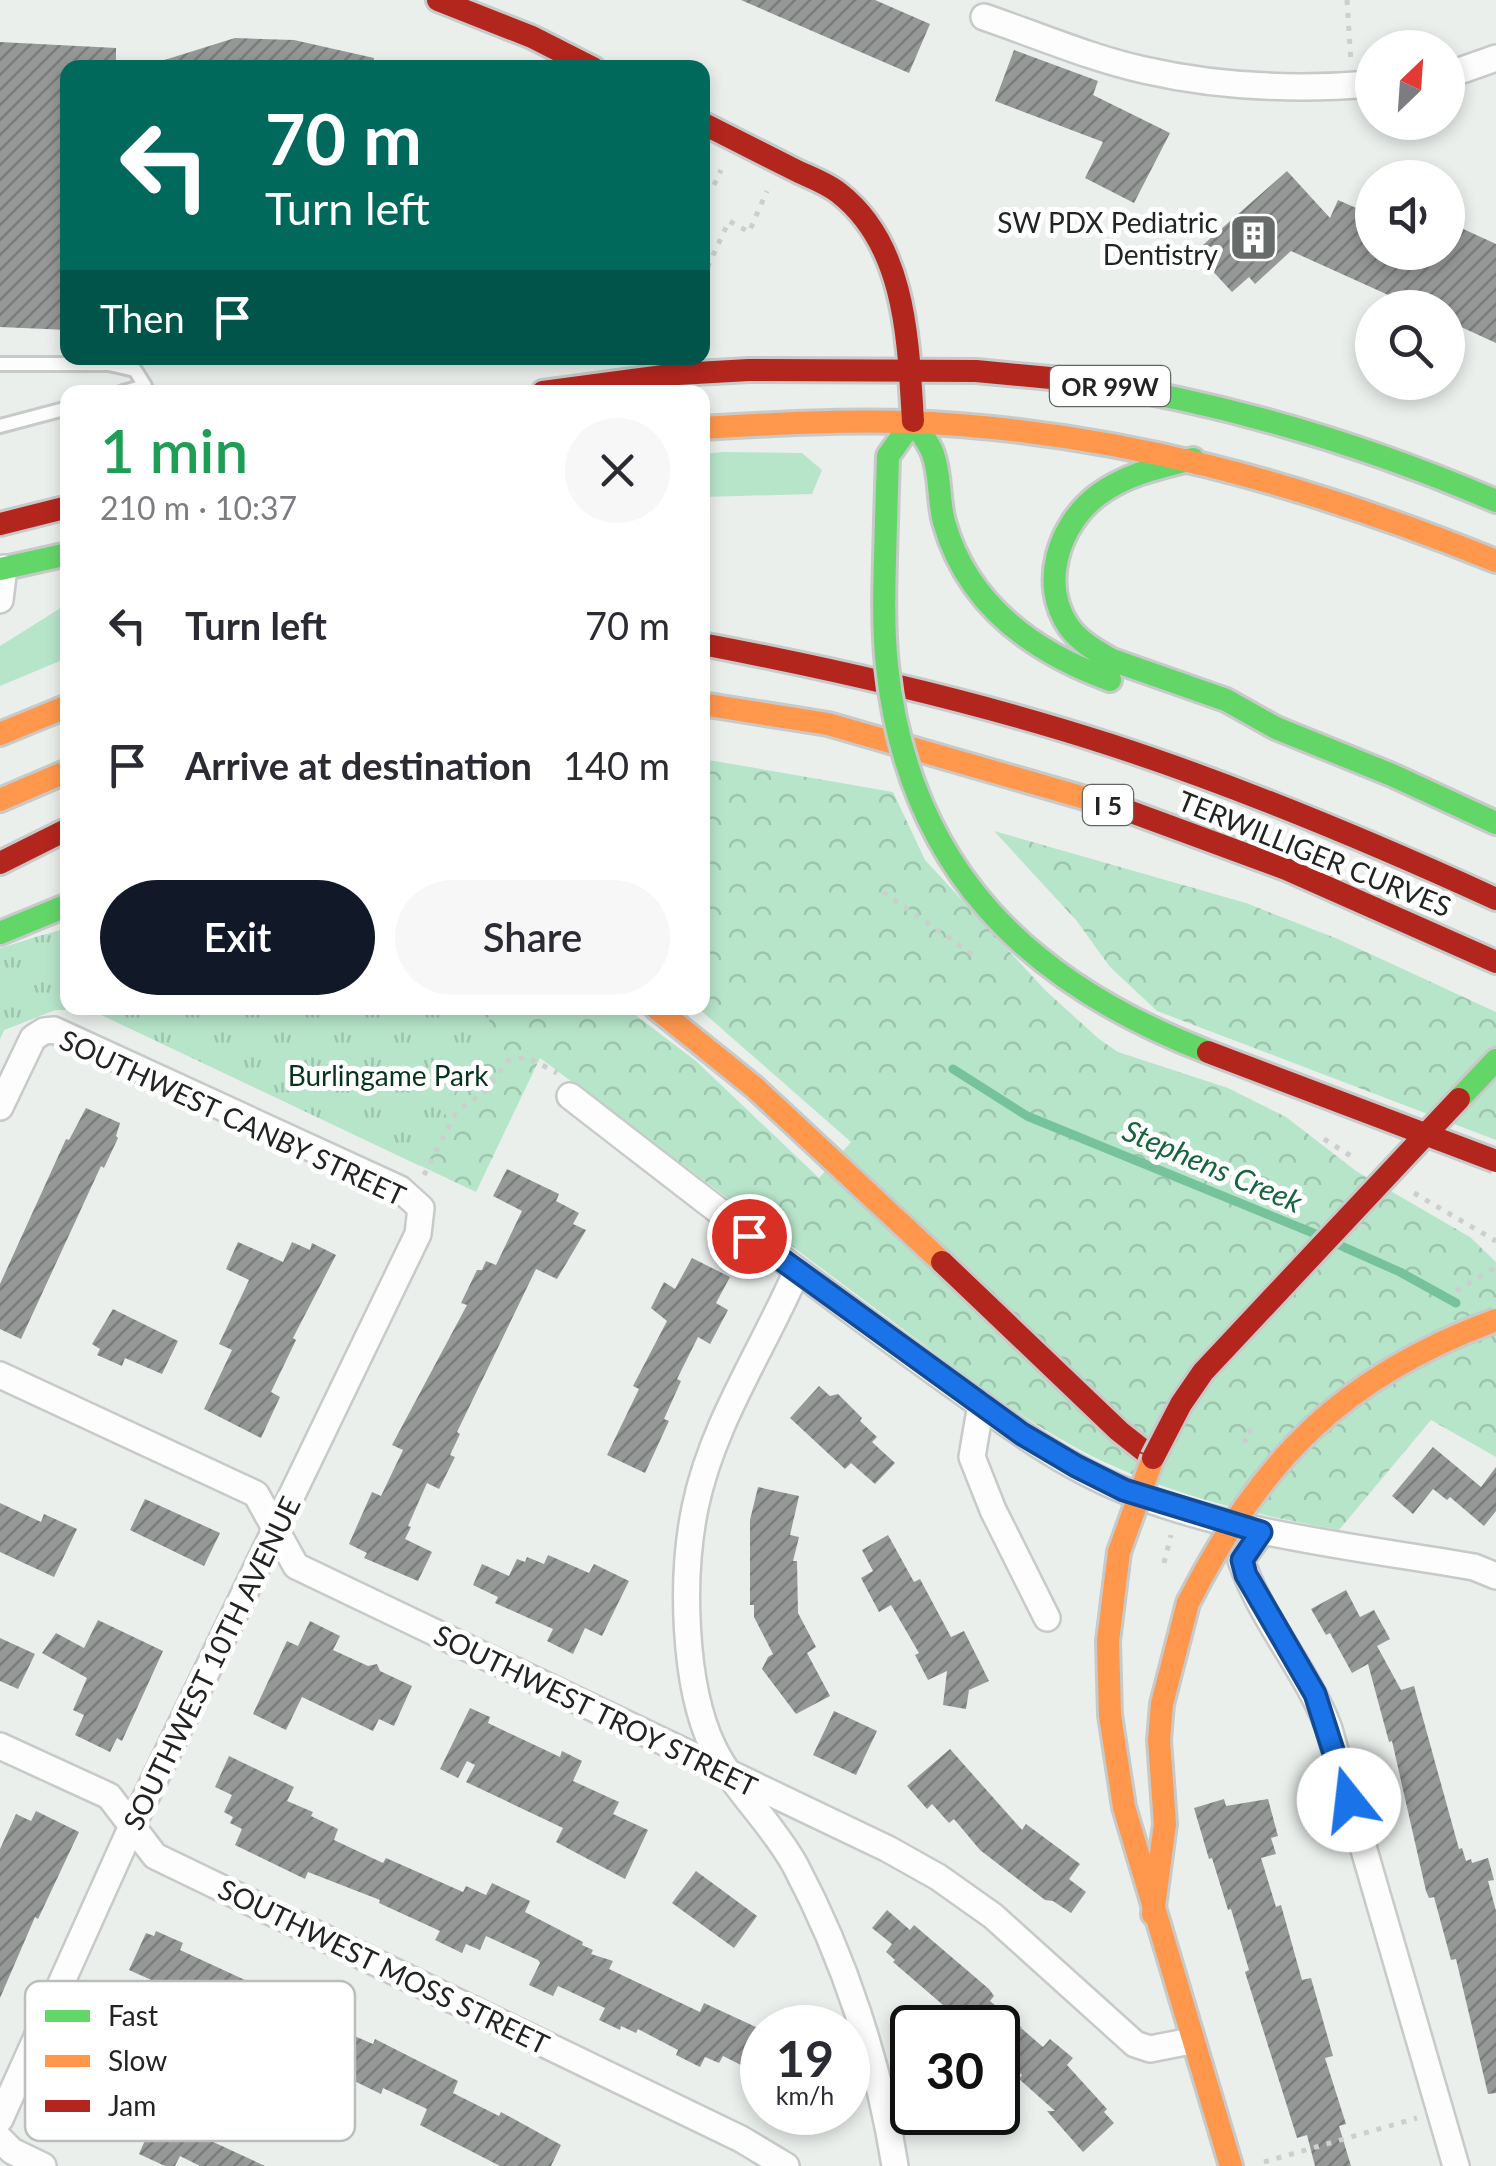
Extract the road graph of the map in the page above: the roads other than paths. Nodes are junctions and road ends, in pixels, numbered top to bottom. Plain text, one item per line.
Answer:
1 (438, 0) edge
2 (984, 17) dead end
3 (577, 60) edge
4 (1490, 61) edge
5 (1465, 69) edge
6 (1355, 85) edge
7 (1496, 87) edge
8 (710, 126) edge
9 (0, 364) edge
10 (60, 364) edge
11 (114, 365) edge
12 (910, 369) junction
13 (144, 385) edge
14 (601, 385) edge
15 (60, 410) edge
16 (913, 421) junction
17 (0, 426) edge
18 (710, 428) edge
19 (1193, 458) junction
20 (1496, 502) edge
21 (60, 509) edge
22 (0, 524) edge
23 (60, 556) edge
24 (1496, 561) edge
25 (2, 569) edge
26 (0, 600) edge
27 (710, 646) edge
28 (710, 705) edge
29 (60, 709) edge
30 (1267, 724) junction
31 (0, 734) edge
32 (60, 774) edge
33 (0, 800) edge
34 (1496, 823) edge
35 (60, 833) edge
36 (0, 863) edge
37 (1496, 899) edge
38 (60, 909) edge
39 (0, 934) edge
40 (1496, 962) edge
41 (665, 1015) edge
42 (1496, 1060) edge
43 (570, 1096) road end
44 (0, 1107) edge
45 (1496, 1161) edge
46 (420, 1208) joint
47 (796, 1273) junction
48 (1496, 1320) edge
49 (0, 1375) edge
50 (981, 1404) junction
51 (1153, 1458) junction
52 (276, 1530) junction
53 (1261, 1532) junction
54 (1496, 1576) edge
55 (1047, 1618) dead end
56 (0, 1746) edge
57 (730, 1775) junction
58 (132, 1826) junction
59 (1154, 1914) junction
60 (62, 1981) edge
61 (1191, 2041) junction
62 (25, 2064) edge
63 (0, 2119) edge
64 (0, 2140) edge
65 (43, 2166) edge
66 (786, 2166) edge
67 (895, 2166) edge
68 (1231, 2166) edge
69 (1456, 2166) edge

1 - 3 main road
2 - 6 street
4 - 5 street
4 - 7 street
8 - 12 main road
9 - 10 lane
11 - 13 lane
12 - 14 main road, OR 99W
12 - 16 main road
12 - 20 main road, OR 99W
15 - 17 lane
16 - 18 main road, OR 99W
16 - 19 main road, OR 99W
16 - 30 main road
16 - 45 main road, bridge
19 - 24 main road, OR 99W
19 - 30 main road
21 - 22 main road
23 - 25 main road
25 - 26 street
27 - 37 main road, TERWILLIGER CURVES / I 5
28 - 40 main road, TERWILLIGER CURVES / I 5
29 - 31 main road
30 - 34 main road
32 - 33 main road
35 - 36 main road
38 - 39 main road
41 - 51 main road
42 - 51 main road, bridge
43 - 47 street
44 - 46 street, SOUTHWEST CANBY STREET
46 - 52 street, SOUTHWEST 10TH AVENUE
47 - 50 street
47 - 57 street
48 - 59 main road, bridge
49 - 52 street, SOUTHWEST TROY STREET
50 - 53 street
50 - 55 street
51 - 59 main road, bridge
52 - 57 street, SOUTHWEST TROY STREET
52 - 58 street, SOUTHWEST 10TH AVENUE
53 - 54 street
53 - 69 street
56 - 58 street, SOUTHWEST MOSS STREET
57 - 61 street, SOUTHWEST TROY STREET
57 - 67 street
58 - 60 street, SOUTHWEST 10TH AVENUE
58 - 66 street, SOUTHWEST MOSS STREET
59 - 61 main road
61 - 68 main road
62 - 63 street, SOUTHWEST 10TH AVENUE
64 - 65 street

